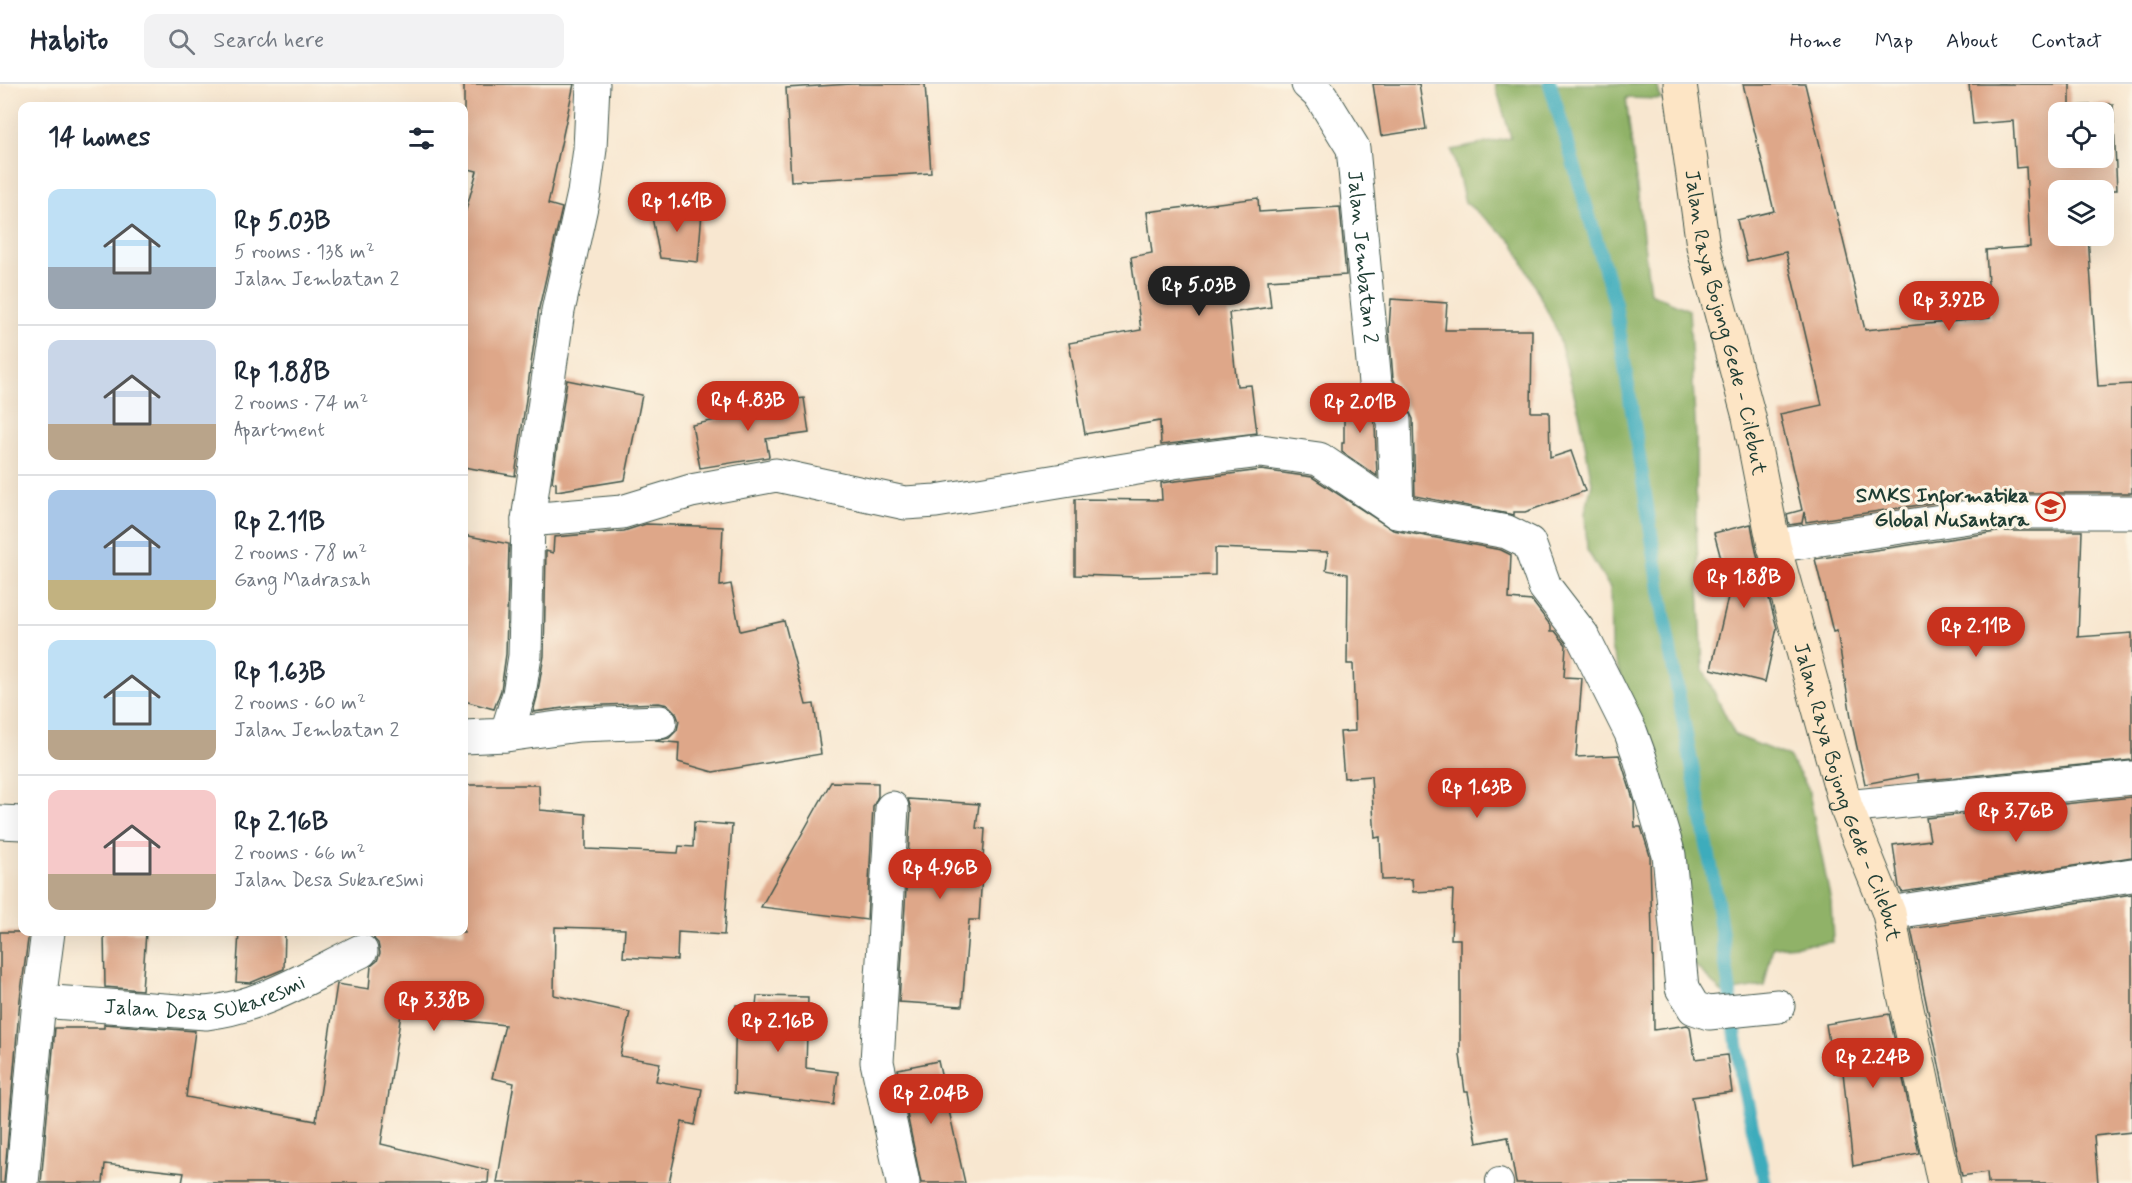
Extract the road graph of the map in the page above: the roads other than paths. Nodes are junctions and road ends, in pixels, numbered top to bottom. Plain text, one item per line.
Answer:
1 (593, 84) edge
2 (1308, 84) edge
3 (1680, 84) edge
4 (1397, 512) junction
5 (2132, 512) edge
6 (528, 520) junction
7 (1774, 546) junction
8 (660, 722) dead end
9 (506, 735) junction
10 (468, 737) edge
11 (2132, 778) edge
12 (1846, 807) junction
13 (892, 808) dead end
14 (0, 822) edge
15 (18, 823) edge
16 (2132, 875) edge
17 (1889, 913) junction
18 (47, 936) edge
19 (361, 951) dead end
20 (39, 1001) junction
21 (1774, 1007) dead end
22 (22, 1183) edge
23 (903, 1183) edge
24 (1944, 1183) edge

1 - 6 street
2 - 4 street, Jalan Jembatan 2
3 - 7 main road, Jalan Raya Bojong Gede - Cilebut
4 - 6 street
4 - 21 street
5 - 7 street
6 - 9 street
7 - 12 main road, Jalan Raya Bojong Gede - Cilebut
8 - 9 street
9 - 10 street
11 - 12 street
12 - 17 main road, Jalan Raya Bojong Gede - Cilebut
13 - 23 street
14 - 15 street
16 - 17 street
17 - 24 main road, Jalan Raya Bojong Gede - Cilebut
18 - 20 street
19 - 20 street, Jalan Desa SUkaresmi
20 - 22 street

